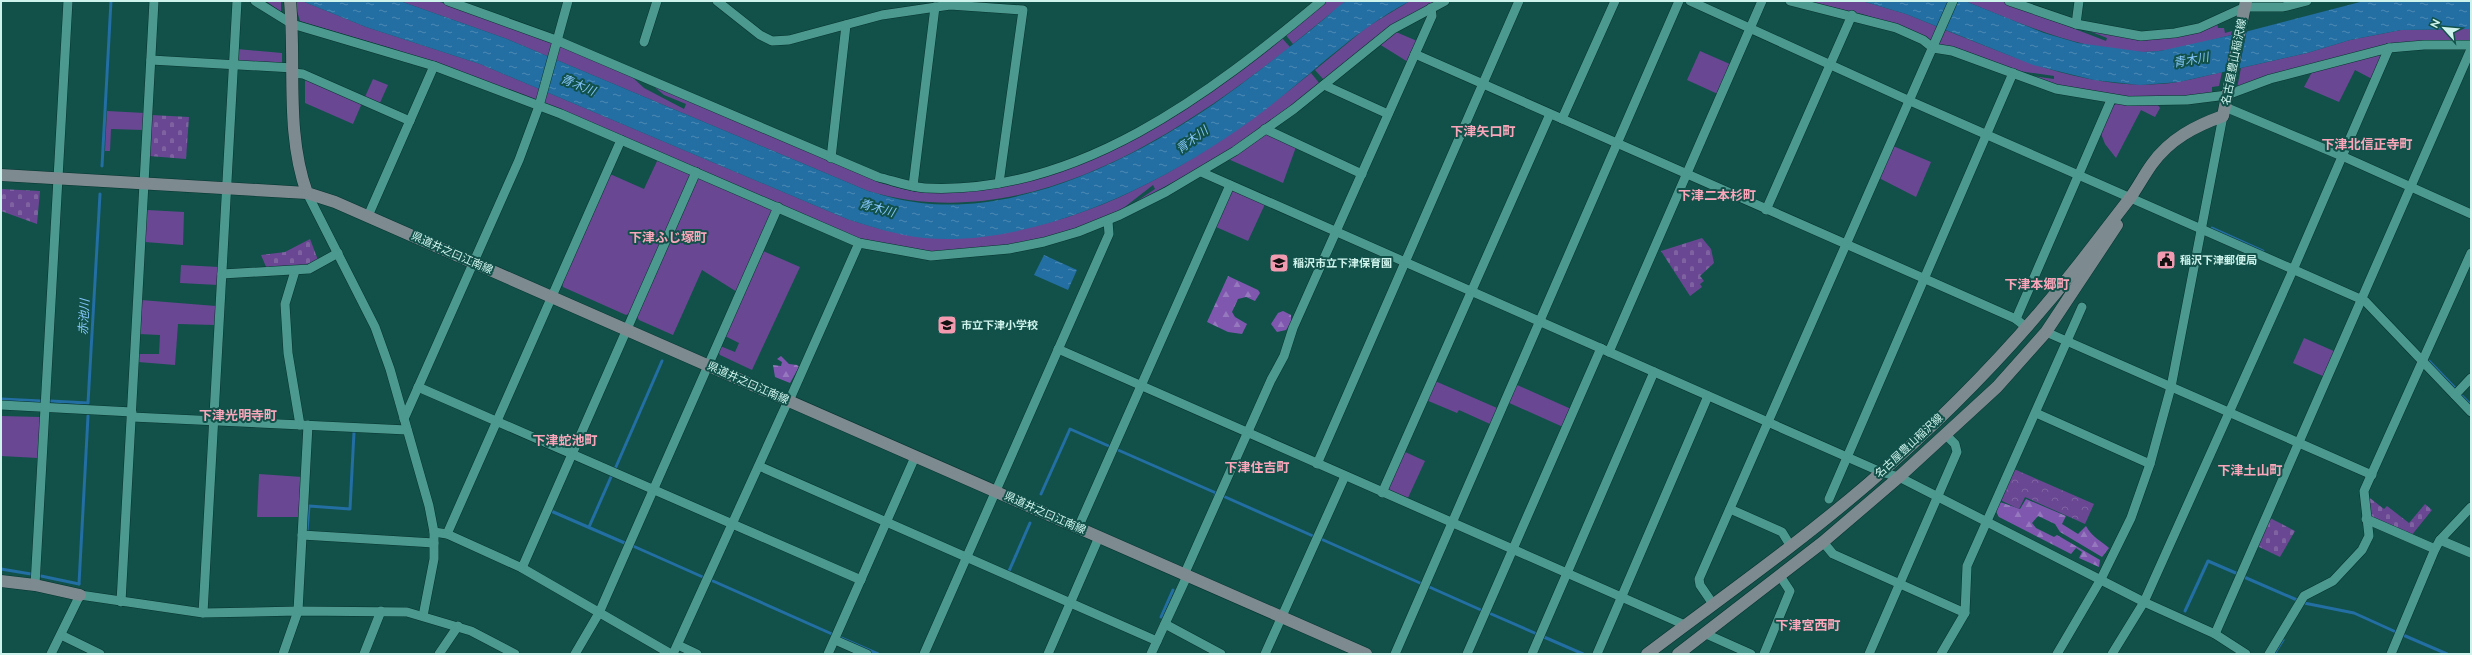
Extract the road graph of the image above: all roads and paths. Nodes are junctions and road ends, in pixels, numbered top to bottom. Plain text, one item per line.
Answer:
1 (68, 1) edge
2 (154, 1) edge
3 (237, 1) edge
4 (255, 1) edge
5 (290, 1) edge
6 (448, 1) edge
7 (568, 1) edge
8 (657, 1) edge
9 (717, 1) edge
10 (1320, 1) edge
11 (1445, 1) edge
12 (1519, 1) edge
13 (1615, 1) edge
14 (1679, 1) edge
15 (1690, 1) edge
16 (1762, 1) edge
17 (1790, 1) edge
18 (1953, 1) edge
19 (2009, 1) edge
20 (2079, 1) edge
21 (2307, 1) edge
22 (935, 7) junction
23 (1431, 8) junction
24 (2245, 8) edge
25 (1852, 15) junction
26 (292, 20) junction
27 (2076, 24) junction
28 (846, 25) junction
29 (1751, 29) junction
30 (556, 41) junction
31 (644, 42) dead end
32 (1934, 46) junction
33 (2471, 46) edge
34 (2389, 48) junction
35 (2471, 49) edge
36 (1415, 54) junction
37 (152, 60) junction
38 (234, 64) junction
39 (1830, 65) junction
40 (434, 66) junction
41 (293, 70) junction
42 (2013, 73) junction
43 (1483, 84) junction
44 (1324, 85) junction
45 (2227, 92) junction
46 (2111, 100) junction
47 (1910, 101) junction
48 (539, 105) junction
49 (2224, 112) junction
50 (1388, 114) junction
51 (1550, 114) junction
52 (1562, 119) junction
53 (410, 121) junction
54 (1265, 130) junction
55 (1987, 135) junction
56 (621, 140) junction
57 (1617, 144) junction
58 (2342, 156) junction
59 (831, 158) junction
60 (696, 172) junction
61 (1201, 172) junction
62 (1362, 174) junction
63 (1, 175) edge
64 (1687, 175) junction
65 (2078, 176) junction
66 (58, 178) junction
67 (999, 183) junction
68 (146, 184) junction
69 (1230, 185) junction
70 (913, 186) junction
71 (2411, 187) junction
72 (227, 188) junction
73 (307, 193) junction
74 (2130, 197) junction
75 (778, 207) junction
76 (1766, 210) junction
77 (2471, 214) edge
78 (368, 216) junction
79 (1108, 221) junction
80 (2202, 230) junction
81 (1336, 232) junction
82 (859, 243) junction
83 (1846, 246) junction
84 (338, 253) junction
85 (2471, 253) edge
86 (474, 262) junction
87 (1405, 262) junction
88 (2293, 270) junction
89 (295, 271) junction
90 (222, 274) junction
91 (1925, 280) junction
92 (1471, 291) junction
93 (552, 297) junction
94 (2362, 300) junction
95 (2082, 307) dead end
96 (2016, 319) junction
97 (1539, 321) junction
98 (2027, 328) junction
99 (627, 330) junction
100 (2046, 332) junction
101 (2068, 341) junction
102 (1058, 349) junction
103 (1605, 350) junction
104 (2423, 362) junction
105 (708, 366) junction
106 (1654, 372) junction
107 (2471, 378) edge
108 (1141, 386) junction
109 (418, 387) junction
110 (2171, 387) junction
111 (2455, 395) junction
112 (1708, 396) junction
113 (789, 401) junction
114 (1, 405) edge
115 (45, 407) junction
116 (2229, 412) junction
117 (2471, 412) edge
118 (2036, 413) junction
119 (132, 415) junction
120 (404, 419) junction
121 (213, 421) junction
122 (497, 422) junction
123 (1769, 422) junction
124 (304, 425) junction
125 (407, 430) junction
126 (1247, 433) junction
127 (1946, 436) junction
128 (2299, 443) junction
129 (572, 454) junction
130 (915, 457) junction
131 (1848, 457) junction
132 (1316, 464) junction
133 (2150, 464) junction
134 (759, 466) junction
135 (1881, 472) junction
136 (2372, 475) junction
137 (1345, 476) junction
138 (1899, 478) junction
139 (653, 490) junction
140 (995, 491) junction
141 (1382, 493) junction
142 (1937, 496) junction
143 (1829, 499) dead end
144 (2471, 507) edge
145 (1730, 509) junction
146 (2366, 520) junction
147 (886, 521) junction
148 (1987, 521) junction
149 (1452, 523) junction
150 (733, 524) junction
151 (1078, 528) junction
152 (434, 532) junction
153 (447, 534) junction
154 (302, 535) junction
155 (1099, 537) junction
156 (2440, 540) junction
157 (1823, 542) junction
158 (434, 543) junction
159 (1790, 545) junction
160 (1512, 549) junction
161 (2435, 549) junction
162 (2471, 553) edge
163 (967, 557) junction
164 (522, 568) junction
165 (1567, 573) junction
166 (1185, 575) junction
167 (1780, 576) junction
168 (2101, 579) junction
169 (861, 580) junction
170 (1, 581) edge
171 (1899, 584) junction
172 (35, 585) junction
173 (80, 595) junction
174 (1622, 597) junction
175 (121, 602) junction
176 (1071, 602) junction
177 (2144, 602) junction
178 (1713, 604) junction
179 (298, 610) junction
180 (381, 611) junction
181 (203, 613) junction
182 (599, 613) junction
183 (1965, 613) junction
184 (423, 616) junction
185 (1281, 617) junction
186 (1164, 624) junction
187 (1685, 625) junction
188 (458, 626) junction
189 (1706, 634) junction
190 (2215, 634) junction
191 (61, 635) junction
192 (835, 640) junction
193 (1157, 640) junction
194 (678, 645) junction
195 (51, 654) edge
196 (100, 654) edge
197 (283, 654) edge
198 (364, 654) edge
199 (439, 654) edge
200 (516, 654) edge
201 (575, 654) edge
202 (672, 654) edge
203 (697, 654) edge
204 (828, 654) edge
205 (866, 654) edge
206 (924, 654) edge
207 (1048, 654) edge
208 (1151, 654) edge
209 (1221, 654) edge
210 (1265, 654) edge
211 (1366, 654) edge
212 (1396, 654) edge
213 (1467, 654) edge
214 (1532, 654) edge
215 (1597, 654) edge
216 (1647, 654) edge
217 (1678, 654) edge
218 (1751, 654) edge
219 (1764, 654) edge
220 (1869, 654) edge
221 (1941, 654) edge
222 (2057, 654) edge
223 (2112, 654) edge
224 (2246, 654) edge
225 (2269, 654) edge
226 (2391, 654) edge

1 - 66 street
2 - 37 street
3 - 38 street
4 - 26 street
5 - 26 main road
6 - 30 street
7 - 30 street
8 - 31 street
9 - 28 street
10 - 67 street
11 - 23 street
12 - 43 street
13 - 52 street
14 - 57 street
15 - 29 street
16 - 29 street
17 - 25 street
18 - 32 street
19 - 27 street
20 - 27 street
21 - 24 street
22 - 28 street
22 - 67 street
22 - 70 street
23 - 36 street
23 - 44 street
24 - 27 street
24 - 45 main road, 名古屋豊山稲沢線
25 - 32 street
25 - 39 street
26 - 40 street
26 - 41 main road
28 - 59 street
29 - 39 street
29 - 64 street
30 - 48 street
30 - 59 street
32 - 42 street
32 - 47 street
33 - 34 street
34 - 45 street
34 - 58 street
35 - 71 street
36 - 43 street
36 - 50 street
37 - 38 street
37 - 68 street
38 - 41 street
38 - 72 street
39 - 47 street
39 - 76 street
40 - 48 street
40 - 53 street
41 - 53 street
41 - 73 main road
42 - 46 street
42 - 55 street
43 - 51 street
43 - 87 street
44 - 50 street
44 - 54 street
45 - 46 street
45 - 49 main road, 名古屋豊山稲沢線
46 - 65 street
47 - 55 street
47 - 83 street
48 - 56 street
48 - 86 street
49 - 58 street
49 - 74 main road, 名古屋豊山稲沢線
49 - 80 street
50 - 62 street
51 - 52 street
51 - 92 street
52 - 57 street
53 - 78 street
54 - 61 street
54 - 62 street
55 - 65 street
55 - 91 street
56 - 60 street
56 - 93 street
57 - 64 street
57 - 97 street
58 - 71 street
58 - 88 street
59 - 70 street
60 - 75 street
60 - 99 street
61 - 69 street
61 - 79 street
62 - 81 street
63 - 66 main road, 県道井之口江南線
64 - 76 street
64 - 103 street
65 - 74 street
65 - 96 street
66 - 68 main road, 県道井之口江南線
66 - 115 street
67 - 70 street
68 - 72 main road, 県道井之口江南線
68 - 119 street
69 - 81 street
69 - 108 street
71 - 77 street
71 - 94 street
72 - 73 main road, 県道井之口江南線
72 - 90 street
73 - 78 main road, 県道井之口江南線
73 - 84 street
74 - 80 street
74 - 98 main road, 名古屋豊山稲沢線
74 - 100 main road, 名古屋豊山稲沢線
75 - 82 street
75 - 105 street
76 - 83 street
78 - 86 main road, 県道井之口江南線
79 - 82 street
79 - 102 street
80 - 88 street
80 - 110 street
81 - 87 street
81 - 126 street
82 - 113 street
83 - 91 street
83 - 123 street
84 - 89 street
84 - 120 street
85 - 104 street
86 - 93 main road, 県道井之口江南線
86 - 109 street
87 - 92 street
87 - 132 street
88 - 94 street
88 - 116 street
89 - 90 street
89 - 124 street
90 - 121 street
91 - 96 street
91 - 131 street
92 - 97 street
92 - 141 street
93 - 99 main road, 県道井之口江南線
93 - 122 street
94 - 104 street
94 - 128 street
95 - 101 street
96 - 98 street
97 - 103 street
97 - 149 street
98 - 135 main road, 名古屋豊山稲沢線
99 - 105 main road, 県道井之口江南線
99 - 129 street
100 - 101 street
100 - 127 main road, 名古屋豊山稲沢線
101 - 110 street
101 - 118 street
102 - 108 street
102 - 140 street
103 - 106 street
103 - 160 street
104 - 111 street
104 - 136 street
105 - 113 main road, 県道井之口江南線
105 - 139 street
106 - 112 street
106 - 165 street
107 - 111 street
108 - 126 street
108 - 151 street
109 - 120 street
109 - 122 street
110 - 116 street
110 - 133 street
111 - 117 street
112 - 123 street
112 - 174 street
113 - 130 main road, 県道井之口江南線
113 - 134 street
114 - 115 street
115 - 119 street
115 - 172 street
116 - 128 street
116 - 177 street
118 - 133 street
118 - 148 street
119 - 121 street
119 - 175 street
120 - 125 street
121 - 124 street
121 - 181 street
122 - 129 street
122 - 153 street
123 - 131 street
123 - 145 street
124 - 125 street
124 - 154 street
125 - 152 street
126 - 132 street
126 - 166 street
127 - 138 main road, 名古屋豊山稲沢線
127 - 142 street
128 - 136 street
128 - 190 street
129 - 139 street
129 - 164 street
130 - 140 main road, 県道井之口江南線
130 - 147 street
131 - 135 street
131 - 143 street
132 - 137 street
133 - 168 street
134 - 147 street
134 - 150 street
135 - 138 street
135 - 159 main road, 名古屋豊山稲沢線
136 - 146 street
137 - 141 street
137 - 185 street
138 - 142 street
138 - 157 main road, 名古屋豊山稲沢線
139 - 150 street
139 - 182 street
140 - 151 main road, 県道井之口江南線
140 - 163 street
141 - 149 street
142 - 148 street
142 - 171 street
144 - 156 street
145 - 159 street
145 - 178 street
146 - 161 street
146 - 225 street
147 - 163 street
147 - 169 street
148 - 168 street
148 - 183 street
149 - 160 street
149 - 212 street
150 - 169 street
150 - 194 street
151 - 155 main road, 県道井之口江南線
152 - 153 street
152 - 158 street
153 - 164 street
154 - 158 street
154 - 179 street
155 - 166 main road, 県道井之口江南線
155 - 176 street
156 - 161 street
156 - 162 street
157 - 167 main road, 名古屋豊山稲沢線
157 - 171 street
158 - 184 street
159 - 178 main road, 名古屋豊山稲沢線
160 - 165 street
160 - 213 street
161 - 226 street
163 - 176 street
163 - 206 street
164 - 182 street
165 - 174 street
165 - 214 street
166 - 185 main road, 県道井之口江南線
166 - 186 street
167 - 189 main road, 名古屋豊山稲沢線
167 - 219 street
168 - 177 street
168 - 222 street
169 - 192 street
170 - 172 main road
171 - 183 street
171 - 220 street
172 - 173 main road
173 - 175 street
173 - 191 street
174 - 187 street
174 - 215 street
175 - 181 street
176 - 193 street
176 - 207 street
177 - 190 street
177 - 223 street
178 - 187 main road, 名古屋豊山稲沢線
179 - 180 street
179 - 181 street
179 - 197 street
180 - 184 street
180 - 198 street
182 - 201 street
182 - 202 street
183 - 221 street
184 - 188 street
185 - 210 street
185 - 211 main road, 県道井之口江南線
186 - 193 street
186 - 209 street
187 - 216 main road, 名古屋豊山稲沢線
188 - 199 street
188 - 200 street
189 - 217 main road, 名古屋豊山稲沢線
189 - 218 street
190 - 224 street
191 - 195 street
191 - 196 street
192 - 204 street
192 - 205 street
193 - 208 street
194 - 202 street
194 - 203 street

